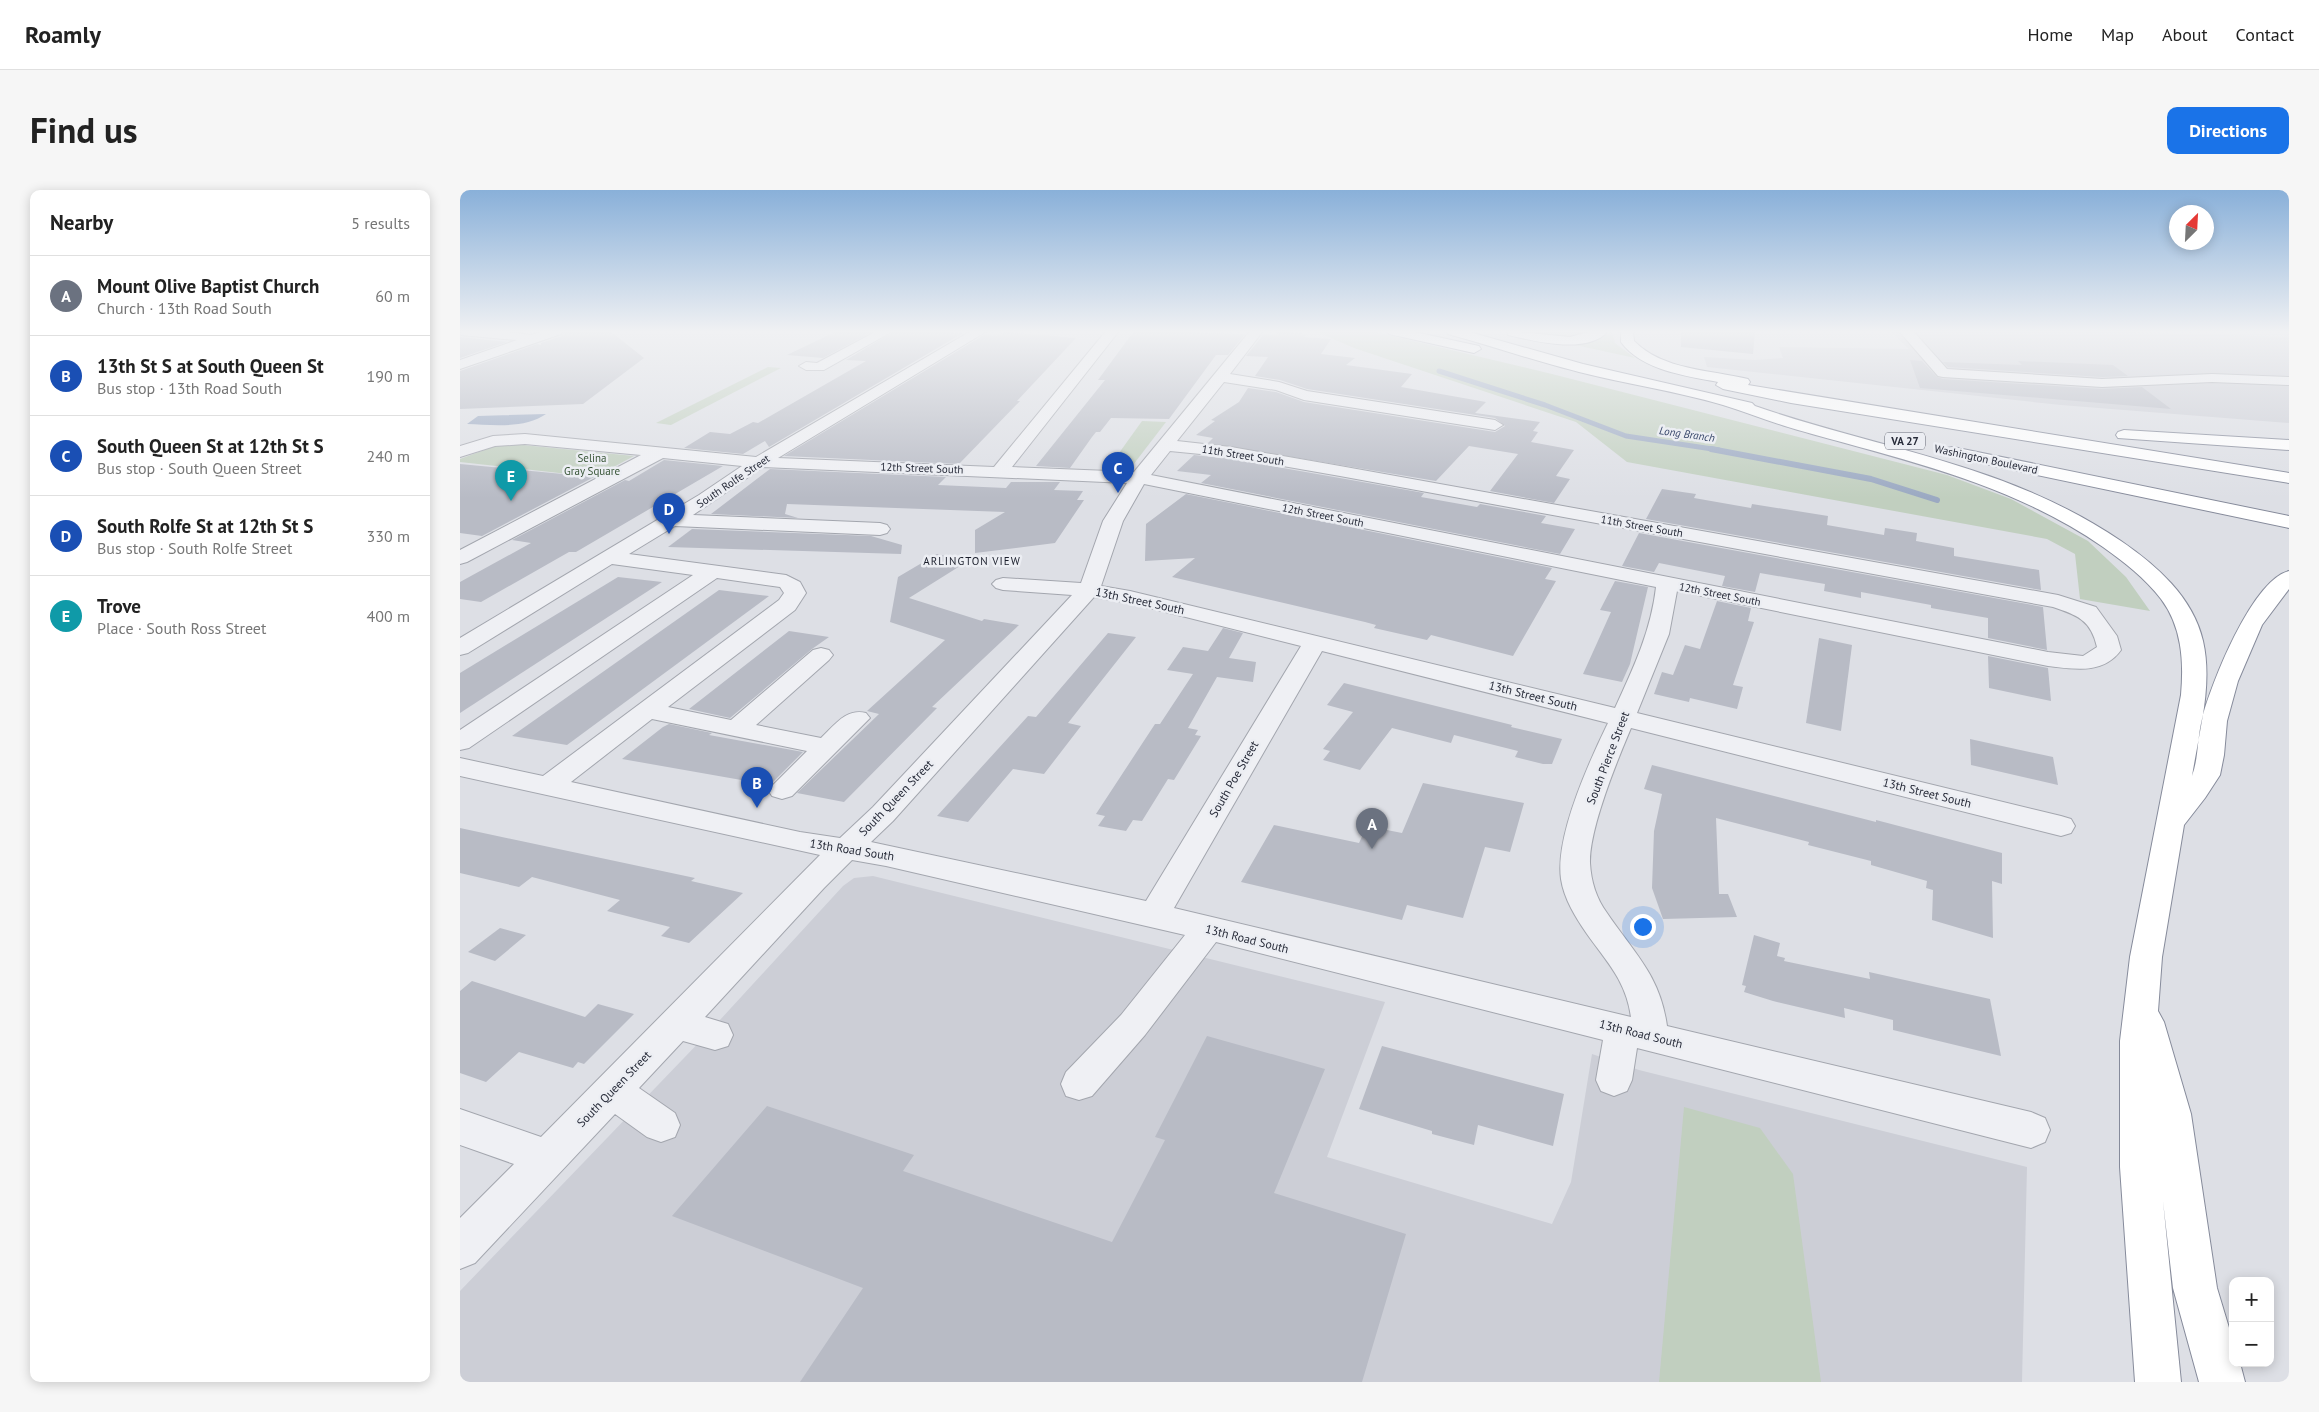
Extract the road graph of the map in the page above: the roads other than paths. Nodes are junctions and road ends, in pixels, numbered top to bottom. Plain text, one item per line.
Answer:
1 (886, 387) edge
2 (1068, 387) edge
3 (1214, 387) edge
4 (1281, 387) edge
5 (1655, 387) edge
6 (1658, 387) edge
7 (1733, 387) edge
8 (1739, 387) edge
9 (1770, 387) edge
10 (1664, 388) junction
11 (1729, 402) junction
12 (1976, 420) junction
13 (1495, 425) dead end
14 (1166, 445) junction
15 (2289, 445) edge
16 (460, 452) edge
17 (659, 453) junction
18 (759, 462) junction
19 (1000, 471) junction
20 (1139, 478) junction
21 (2289, 478) edge
22 (2082, 479) junction
23 (2289, 512) edge
24 (673, 520) junction
25 (2289, 522) edge
26 (880, 530) dead end
27 (460, 558) edge
28 (610, 558) junction
29 (712, 572) junction
30 (2289, 577) edge
31 (1003, 584) dead end
32 (1667, 584) junction
33 (1089, 590) junction
34 (2106, 636) joint
35 (1316, 643) junction
36 (460, 648) edge
37 (821, 655) dead end
38 (648, 711) junction
39 (857, 718) dead end
40 (1623, 718) junction
41 (736, 728) junction
42 (460, 742) edge
43 (827, 747) junction
44 (460, 767) edge
45 (548, 786) junction
46 (782, 790) dead end
47 (2169, 825) junction
48 (2061, 826) dead end
49 (846, 849) junction
50 (1154, 915) junction
51 (1208, 929) junction
52 (2140, 999) junction
53 (677, 1024) junction
54 (1636, 1033) junction
55 (715, 1034) dead end
56 (1614, 1080) dead end
57 (1079, 1084) dead end
58 (613, 1091) junction
59 (661, 1125) dead end
60 (460, 1127) edge
61 (2031, 1130) dead end
62 (548, 1158) junction
63 (460, 1248) edge
64 (2158, 1382) edge
65 (2222, 1382) edge

1 - 18 street, South Rolfe Street
2 - 19 street
3 - 14 street, South Queen Street
4 - 13 street
5 - 10 highway
6 - 10 highway, Washington Boulevard / VA 27
7 - 21 highway
8 - 12 highway, VA 27
9 - 12 highway
10 - 11 highway, Washington Boulevard / VA 27
11 - 22 highway, Washington Boulevard / VA 27
11 - 47 highway
12 - 15 highway, VA 27
14 - 20 street, South Queen Street
14 - 34 street, 11th Street South
16 - 17 street, 12th Street South
17 - 18 street, 12th Street South
17 - 27 street
18 - 19 street, 12th Street South
18 - 24 street, South Rolfe Street
19 - 20 street, 12th Street South
20 - 32 street, 12th Street South
20 - 33 street, South Queen Street
22 - 23 highway, VA 27
22 - 25 highway
24 - 26 street
24 - 28 street, South Rolfe Street
28 - 29 street
28 - 36 street, South Rolfe Street
29 - 38 street
29 - 42 street
30 - 47 highway
31 - 33 street, 13th Street South
32 - 34 street, 12th Street South
32 - 40 street, South Pierce Street
33 - 35 street, 13th Street South
33 - 49 street, South Queen Street
35 - 40 street, 13th Street South
35 - 50 street, South Poe Street
37 - 41 street
38 - 41 street
38 - 45 street
39 - 43 street
40 - 48 street, 13th Street South
40 - 54 street, South Pierce Street
41 - 43 street
43 - 46 street
44 - 45 street, 13th Road South
45 - 49 street, 13th Road South
47 - 52 highway
49 - 50 street, 13th Road South
49 - 53 street, South Queen Street
50 - 51 street, 13th Road South
51 - 54 street, 13th Road South
51 - 57 street
52 - 64 highway
52 - 65 highway
53 - 55 street
53 - 58 street, South Queen Street
54 - 56 street, South Pierce Street
54 - 61 street, 13th Road South
58 - 59 street
58 - 62 street, South Queen Street
60 - 62 street
62 - 63 street, South Queen Street

